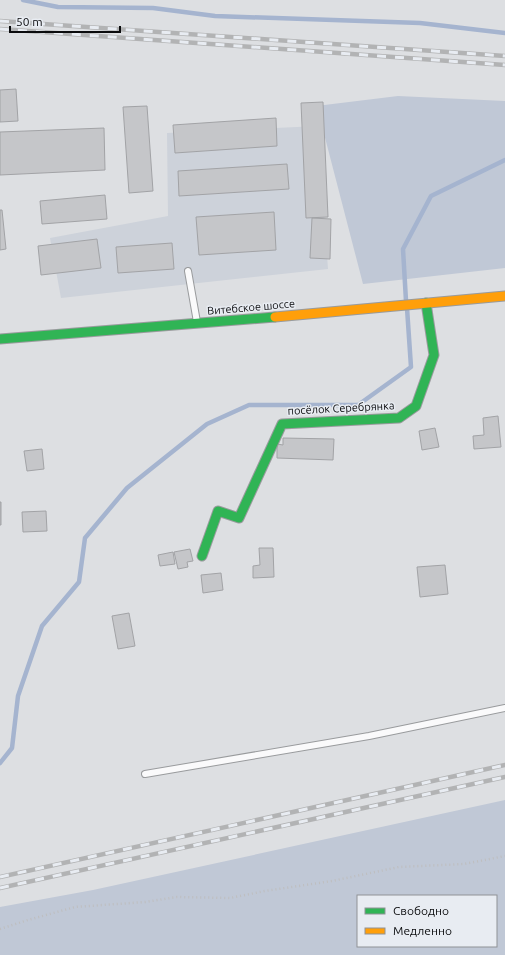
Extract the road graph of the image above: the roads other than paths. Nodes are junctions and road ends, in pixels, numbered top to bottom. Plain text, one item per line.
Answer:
1 (188, 271) dead end
2 (505, 296) edge
3 (426, 303) junction
4 (197, 324) junction
5 (0, 339) edge
6 (202, 556) dead end
7 (505, 708) edge
8 (145, 774) dead end

1 - 4 lane
2 - 3 main road, Витебское шоссе
3 - 4 main road, Витебское шоссе
3 - 6 main road, посёлок Серебрянка
4 - 5 main road, Витебское шоссе
7 - 8 lane

